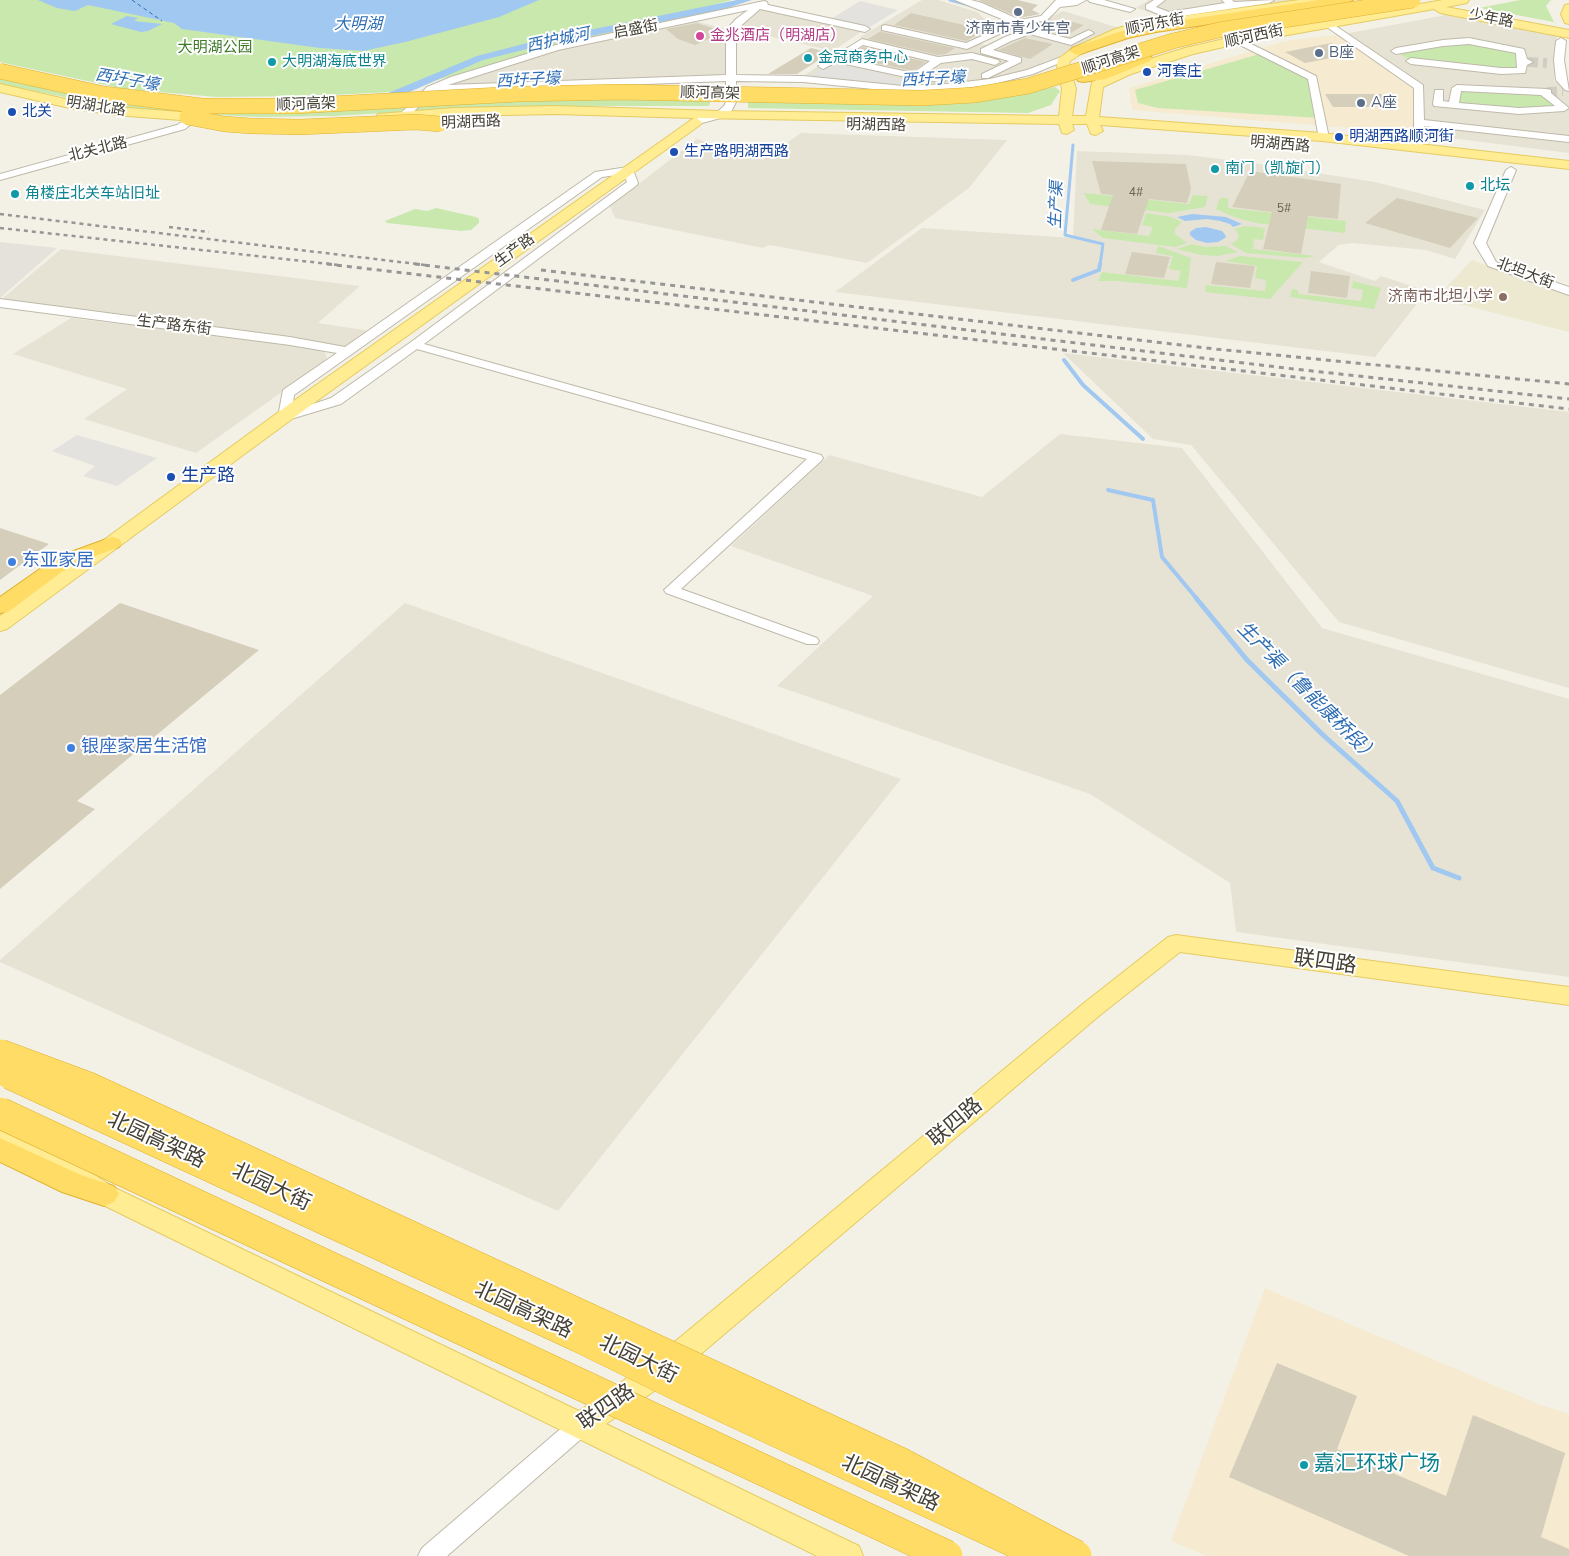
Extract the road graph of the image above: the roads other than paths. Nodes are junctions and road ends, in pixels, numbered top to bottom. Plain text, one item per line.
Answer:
1 (960, 0) edge
2 (1081, 0) edge
3 (1093, 0) edge
4 (1160, 0) edge
5 (1268, 0) edge
6 (1325, 0) edge
7 (1346, 0) edge
8 (1374, 0) edge
9 (1383, 0) edge
10 (1463, 0) edge
11 (1251, 1) edge
12 (1408, 1) edge
13 (1060, 2) edge
14 (1298, 2) edge
15 (765, 3) edge
16 (1230, 3) edge
17 (1176, 6) dead end
18 (1427, 7) junction
19 (1569, 8) edge
20 (1130, 9) dead end
21 (1200, 10) junction
22 (1172, 17) junction
23 (699, 18) junction
24 (1569, 20) edge
25 (1019, 23) junction
26 (1327, 23) junction
27 (725, 26) junction
28 (885, 28) dead end
29 (865, 29) dead end
30 (1089, 33) dead end
31 (1565, 37) edge
32 (882, 39) dead end
33 (1237, 40) junction
34 (967, 46) junction
35 (984, 51) junction
36 (1077, 51) junction
37 (1396, 51) dead end
38 (972, 56) junction
39 (1151, 56) junction
40 (834, 59) junction
41 (1411, 61) dead end
42 (1063, 62) junction
43 (1547, 63) tunnel mouth
44 (1560, 63) junction
45 (931, 64) junction
46 (0, 65) edge
47 (1008, 65) junction
48 (823, 66) dead end
49 (0, 71) edge
50 (1034, 71) junction
51 (1126, 71) junction
52 (0, 75) edge
53 (915, 76) junction
54 (1112, 77) junction
55 (1083, 78) junction
56 (731, 81) junction
57 (0, 88) edge
58 (1457, 88) junction
59 (431, 89) junction
60 (1567, 90) edge
61 (0, 101) edge
62 (1453, 106) junction
63 (409, 111) junction
64 (720, 115) junction
65 (193, 118) junction
66 (695, 122) junction
67 (1419, 122) junction
68 (440, 124) junction
69 (1066, 125) junction
70 (1094, 126) junction
71 (181, 128) junction
72 (1322, 137) junction
73 (1569, 139) edge
74 (1416, 148) junction
75 (1569, 165) edge
76 (628, 170) junction
77 (1511, 170) junction
78 (0, 177) edge
79 (1569, 177) edge
80 (1569, 291) edge
81 (0, 303) edge
82 (415, 345) junction
83 (348, 352) junction
84 (284, 417) junction
85 (112, 543) junction
86 (0, 607) edge
87 (0, 625) edge
88 (812, 641) dead end
89 (1569, 996) edge
90 (0, 1057) edge
91 (0, 1069) edge
92 (0, 1113) edge
93 (0, 1136) edge
94 (0, 1149) edge
95 (104, 1194) junction
96 (659, 1372) junction
97 (580, 1426) junction
98 (430, 1556) edge
99 (848, 1556) edge
100 (947, 1556) edge
101 (1045, 1556) edge
102 (1060, 1556) edge
103 (1076, 1556) edge

1 - 25 street
2 - 13 street
3 - 20 street
4 - 22 street
5 - 11 street
6 - 14 main road, 顺河东街
7 - 36 highway
8 - 46 highway, 顺河高架
9 - 12 main road, 少年路, bridge
10 - 18 main road, 顺河西街
11 - 16 street
12 - 18 main road, 少年路
12 - 39 highway, bridge
12 - 49 highway, 顺河高架, bridge
13 - 25 street
14 - 22 main road, 顺河东街
15 - 23 street, 启盛街
15 - 27 street
15 - 29 street
16 - 21 street
17 - 21 street
18 - 26 main road, 顺河西街
18 - 31 main road, 少年路
19 - 24 main road
21 - 22 street
22 - 36 main road, 顺河东街
23 - 27 street
23 - 59 street, 启盛街
25 - 34 street
26 - 33 main road, 顺河西街
26 - 67 street
27 - 56 street
28 - 34 street
30 - 35 street
31 - 44 street
32 - 34 street
33 - 51 main road, 顺河西街
33 - 72 street
35 - 38 street
35 - 47 street
36 - 42 main road, 顺河东街
37 - 41 street
38 - 45 street
38 - 47 street
39 - 51 highway
39 - 55 highway
40 - 45 street
40 - 48 street
40 - 53 street
42 - 50 street
42 - 55 main road
42 - 69 main road
43 - 44 street
44 - 60 street
45 - 53 street
47 - 50 street
47 - 53 street
50 - 56 street
51 - 54 main road, 顺河西街
52 - 68 highway, bridge
54 - 55 main road
54 - 70 main road, 顺河西街
56 - 59 street
56 - 64 street
57 - 65 main road, 明湖北路
58 - 62 street
58 - 62 street
58 - 62 street
59 - 63 street, 启盛街
61 - 71 main road, 明湖北路
63 - 64 main road, 明湖西路
63 - 65 main road, 明湖西路
64 - 66 street, 生产路
64 - 69 main road, 明湖西路
65 - 71 street, 北关北路
66 - 68 main road, 明湖西路
66 - 69 main road, 明湖西路
66 - 76 main road, 生产路
67 - 73 street
67 - 74 street
68 - 71 main road, 明湖西路
69 - 70 main road, 明湖西路
70 - 72 main road, 明湖西路
70 - 77 main road, 明湖西路
71 - 78 street, 北关北路
72 - 74 main road, 明湖西路
74 - 75 main road, 明湖西路
76 - 82 street
76 - 83 street
76 - 84 main road, 生产路
77 - 79 main road, 明湖西路
77 - 80 street, 北坦大街
81 - 83 street, 生产路东街
82 - 84 street
82 - 88 street
83 - 84 street
84 - 85 main road, 生产路
85 - 86 highway
85 - 87 main road, 生产路
89 - 96 main road, 联四路
90 - 96 main road, 北园大街
90 - 103 highway, bridge
91 - 101 highway, 北园高架路, bridge
92 - 100 highway, bridge
93 - 95 main road
94 - 95 highway
95 - 97 main road
96 - 97 main road, 联四路
96 - 102 main road, 北园大街
97 - 98 street, 联四路
97 - 99 main road

